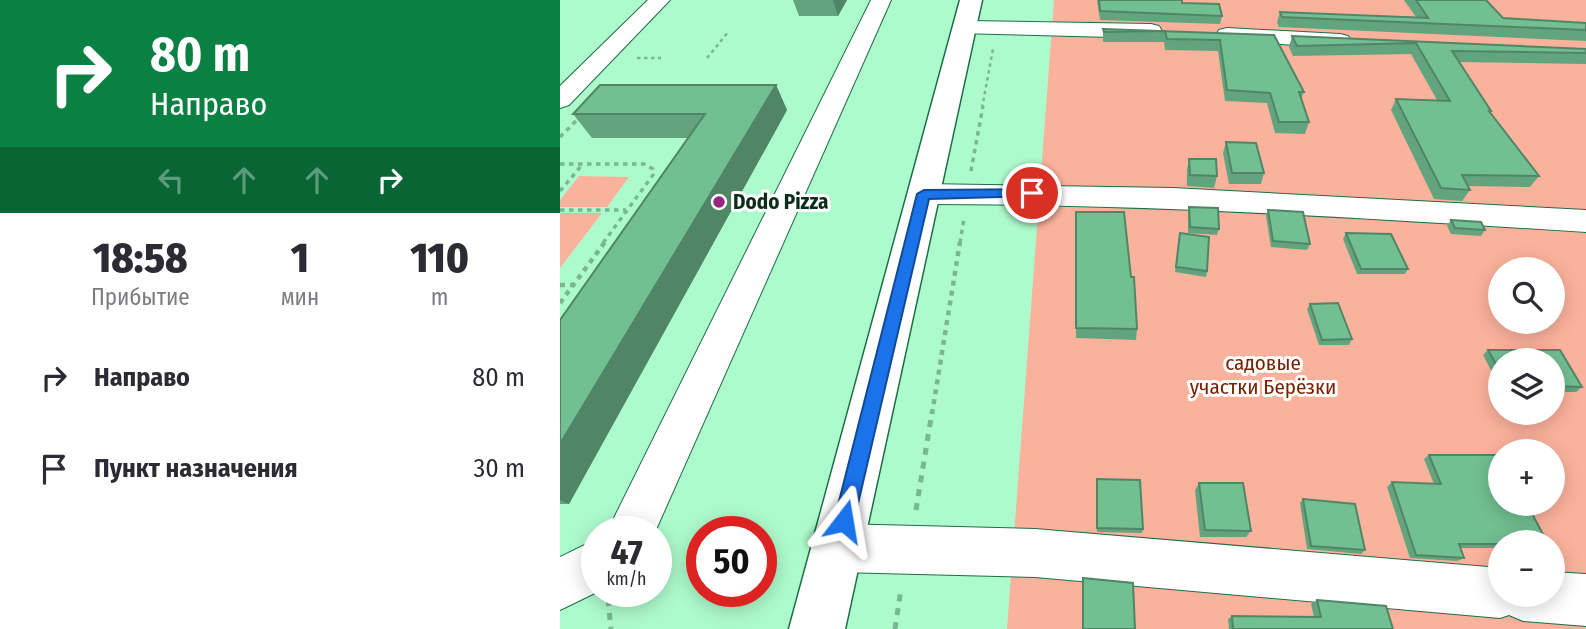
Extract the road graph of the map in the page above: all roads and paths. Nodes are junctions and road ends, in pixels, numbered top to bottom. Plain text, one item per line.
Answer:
1 (660, 0) edge
2 (881, 0) edge
3 (978, 19) edge
4 (729, 31) dead end
5 (1168, 32) edge
6 (1209, 35) edge
7 (1358, 42) edge
8 (634, 58) dead end
9 (661, 58) dead end
10 (707, 58) dead end
11 (560, 100) edge
12 (560, 164) edge
13 (583, 164) junction
14 (560, 191) edge
15 (924, 194) junction
16 (967, 194) junction
17 (560, 210) edge
18 (627, 210) junction
19 (1586, 221) edge
20 (560, 285) edge
21 (573, 285) junction
22 (560, 303) edge
23 (639, 516) edge
24 (915, 519) dead end
25 (838, 548) junction
26 (581, 573) edge
27 (903, 581) dead end
28 (560, 585) edge
29 (1488, 592) edge
30 (1565, 598) edge
31 (1586, 600) edge
32 (609, 607) edge
33 (611, 629) edge
34 (817, 629) edge
35 (895, 629) edge

1 - 11 street
2 - 23 street
3 - 5 street
3 - 15 main road
3 - 16 path
4 - 10 path
6 - 7 street
8 - 9 path
12 - 13 path
13 - 14 path
13 - 18 path
15 - 16 street
15 - 25 main road
16 - 19 street
16 - 24 path
17 - 18 path
18 - 21 path
20 - 21 path
21 - 22 path
25 - 29 street
25 - 34 main road
26 - 28 street
27 - 35 path
30 - 31 street
32 - 33 path

